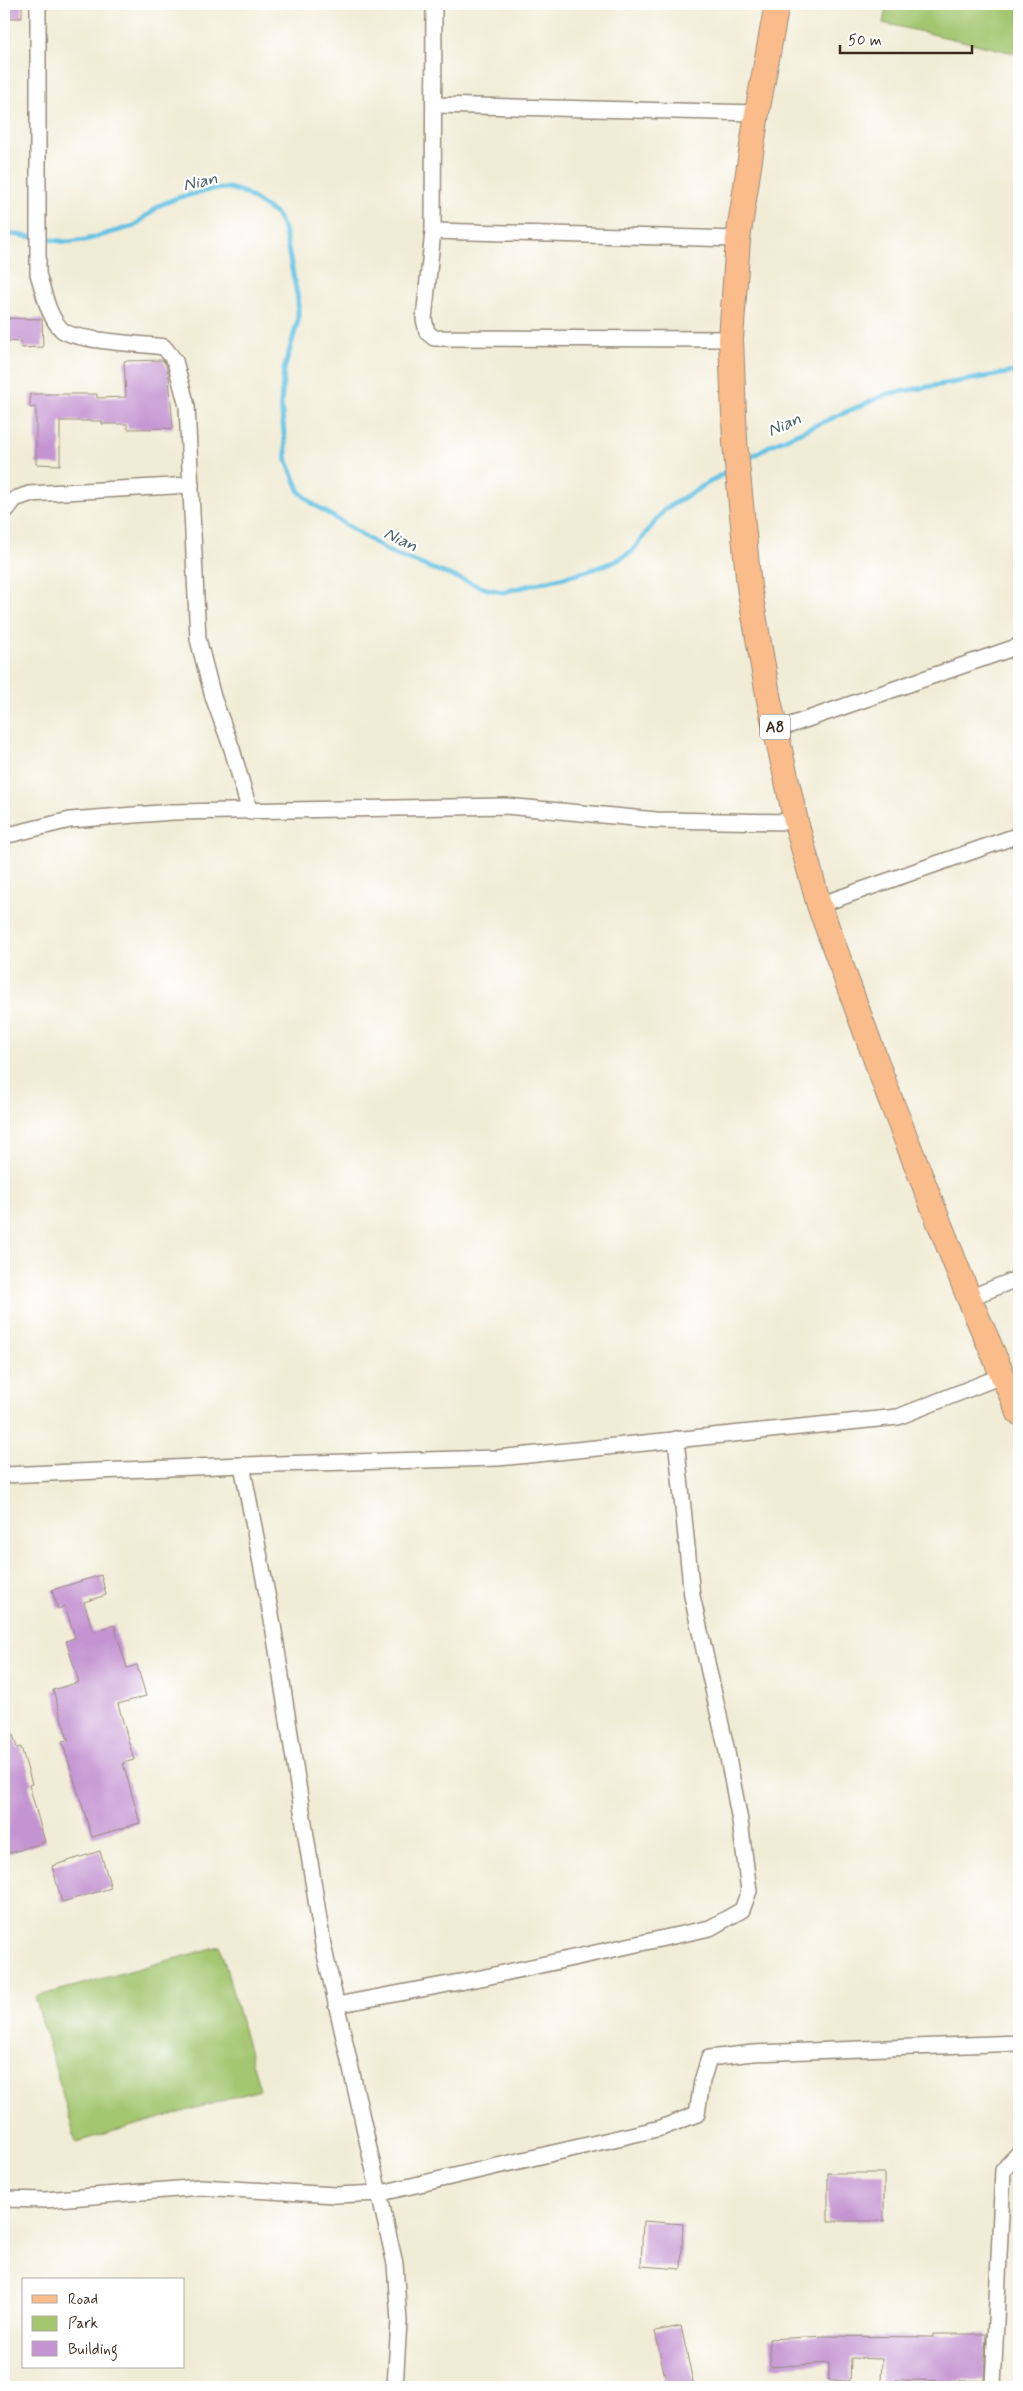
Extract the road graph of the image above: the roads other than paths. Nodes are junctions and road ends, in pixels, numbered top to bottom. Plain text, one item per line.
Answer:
1 (38, 4) edge
2 (434, 4) edge
3 (777, 4) edge
4 (434, 105) junction
5 (757, 112) junction
6 (433, 231) junction
7 (738, 240) junction
8 (731, 340) junction
9 (192, 485) junction
10 (4, 513) edge
11 (1019, 646) edge
12 (776, 730) junction
13 (250, 812) junction
14 (796, 822) junction
15 (1019, 835) edge
16 (4, 836) edge
17 (819, 905) junction
18 (1019, 1278) edge
19 (969, 1298) junction
20 (1004, 1375) junction
21 (1019, 1413) edge
22 (676, 1439) junction
23 (242, 1464) junction
24 (4, 1476) edge
25 (336, 2005) junction
26 (1019, 2043) edge
27 (1019, 2153) edge
28 (381, 2193) junction
29 (4, 2199) edge
30 (394, 2387) edge
31 (991, 2387) edge

1 - 9 street
2 - 4 street
3 - 5 main road, A8
4 - 5 street
4 - 6 street
5 - 7 main road, A8
6 - 7 street
6 - 8 street
7 - 8 main road, A8
8 - 12 main road, A8
9 - 10 street
9 - 13 street
11 - 12 street
12 - 14 main road, A8
13 - 14 street
13 - 16 street
14 - 17 main road, A8
15 - 17 street
17 - 19 main road, A8
18 - 19 street
19 - 20 main road, A8
20 - 21 main road, A8
20 - 22 street
22 - 23 street
22 - 25 street
23 - 24 street
23 - 25 street
25 - 28 street
26 - 28 street
27 - 31 street
28 - 29 street
28 - 30 street

